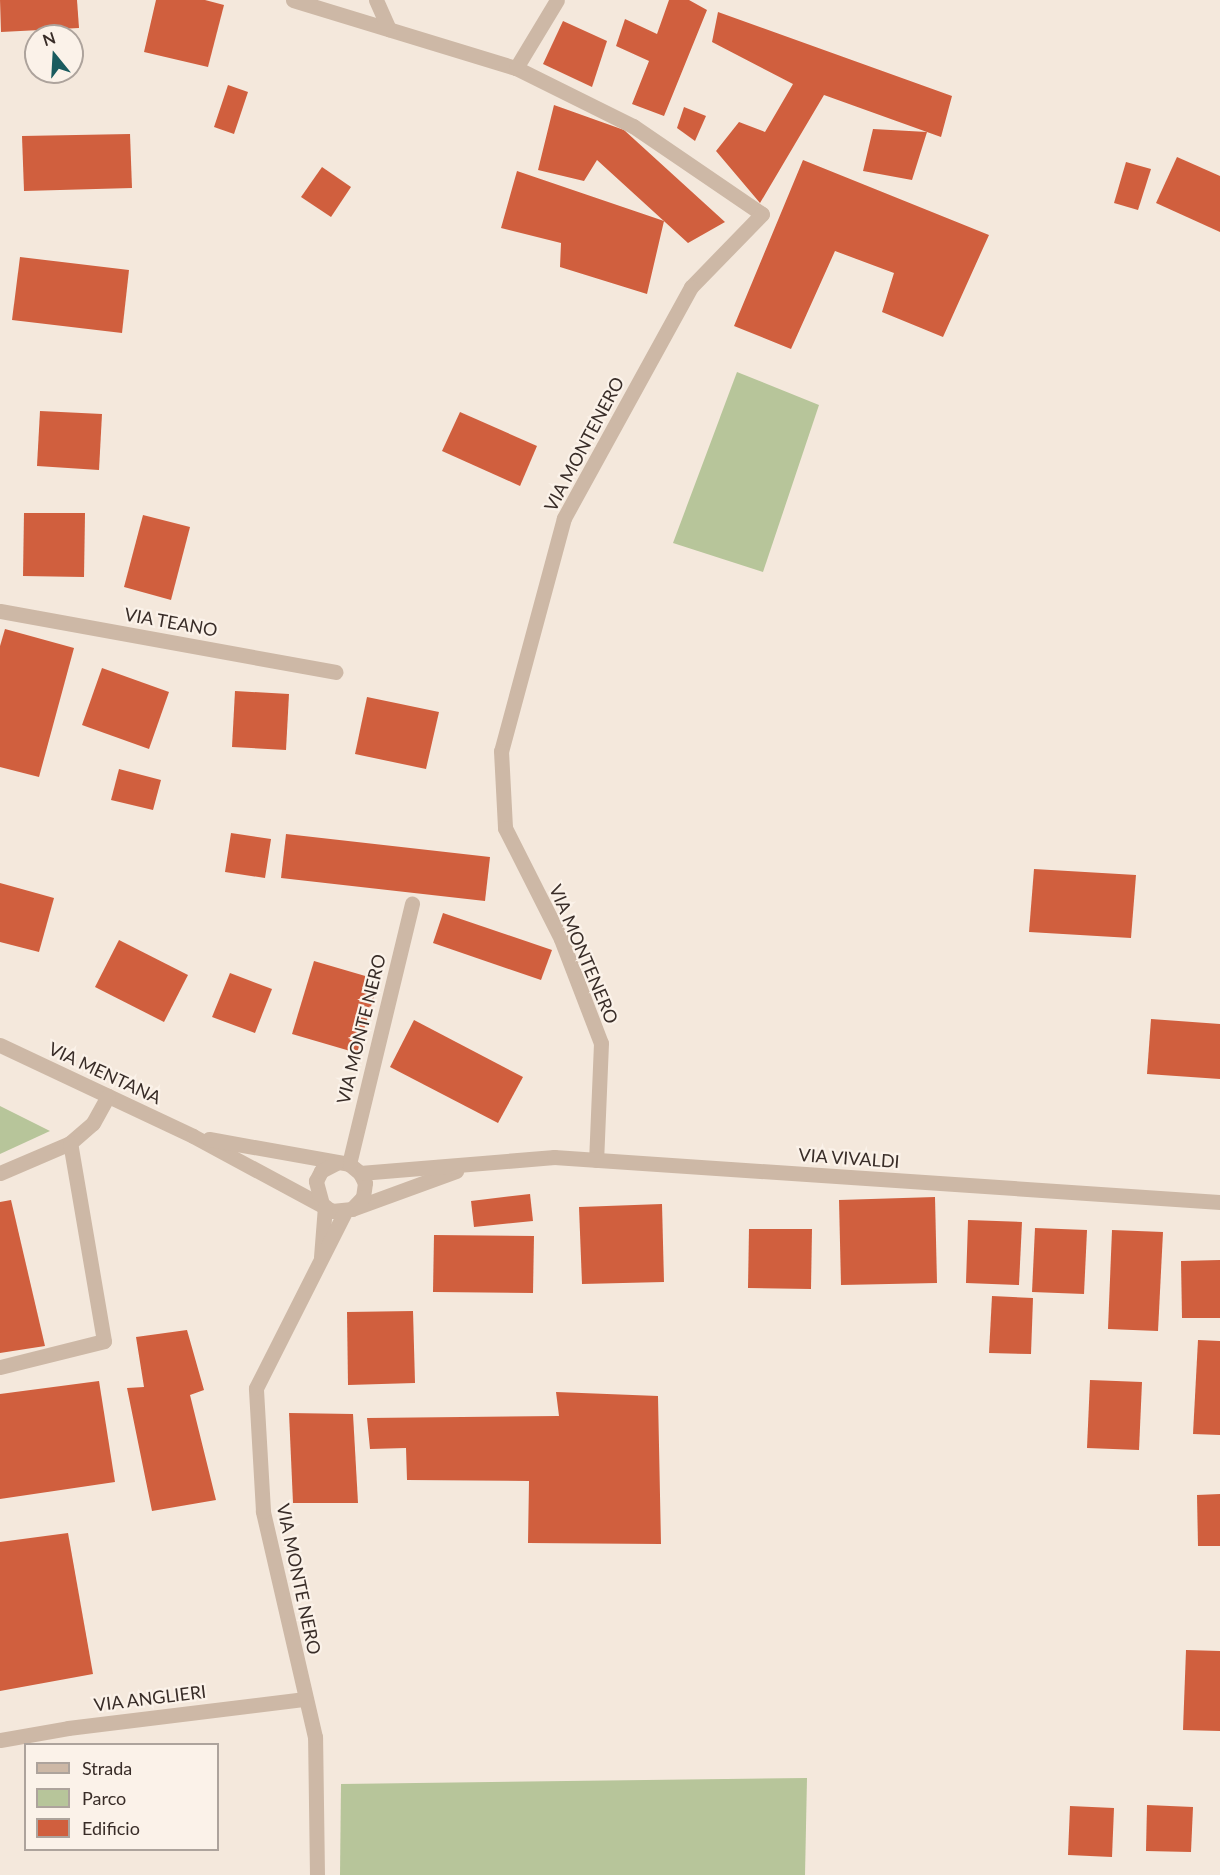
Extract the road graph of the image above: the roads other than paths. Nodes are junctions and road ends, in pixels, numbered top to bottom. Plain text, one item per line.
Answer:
1 (293, 0) edge
2 (376, 0) edge
3 (557, 0) edge
4 (389, 29) junction
5 (516, 68) junction
6 (0, 611) edge
7 (336, 672) dead end
8 (412, 903) dead end
9 (0, 1045) edge
10 (108, 1096) junction
11 (193, 1136) junction
12 (70, 1143) junction
13 (596, 1160) junction
14 (476, 1164) junction
15 (348, 1167) junction
16 (0, 1173) edge
17 (1220, 1202) edge
18 (323, 1205) junction
19 (349, 1209) junction
20 (320, 1269) junction
21 (0, 1367) edge
22 (305, 1699) junction
23 (0, 1740) edge
24 (317, 1875) edge

1 - 4 street, VIA MONTENERO
2 - 4 street
3 - 5 street
4 - 5 street, VIA MONTENERO
5 - 13 street, VIA MONTENERO
6 - 7 street, VIA TEANO
8 - 15 street, VIA MONTE NERO
9 - 10 street, VIA MENTANA
10 - 11 street, VIA MENTANA
10 - 12 street
11 - 15 street, VIA MENTANA
11 - 18 street, VIA MENTANA
12 - 16 street
12 - 21 street
13 - 14 street, VIA VIVALDI
13 - 17 street, VIA VIVALDI
14 - 15 street, VIA VIVALDI
14 - 19 street, VIA VIVALDI
15 - 18 street
15 - 19 street
18 - 19 street
18 - 20 street, VIA MONTE NERO
19 - 20 street, VIA MONTE NERO
20 - 22 street, VIA MONTE NERO
22 - 23 street, VIA ANGLIERI
22 - 24 street, VIA MONTE NERO

